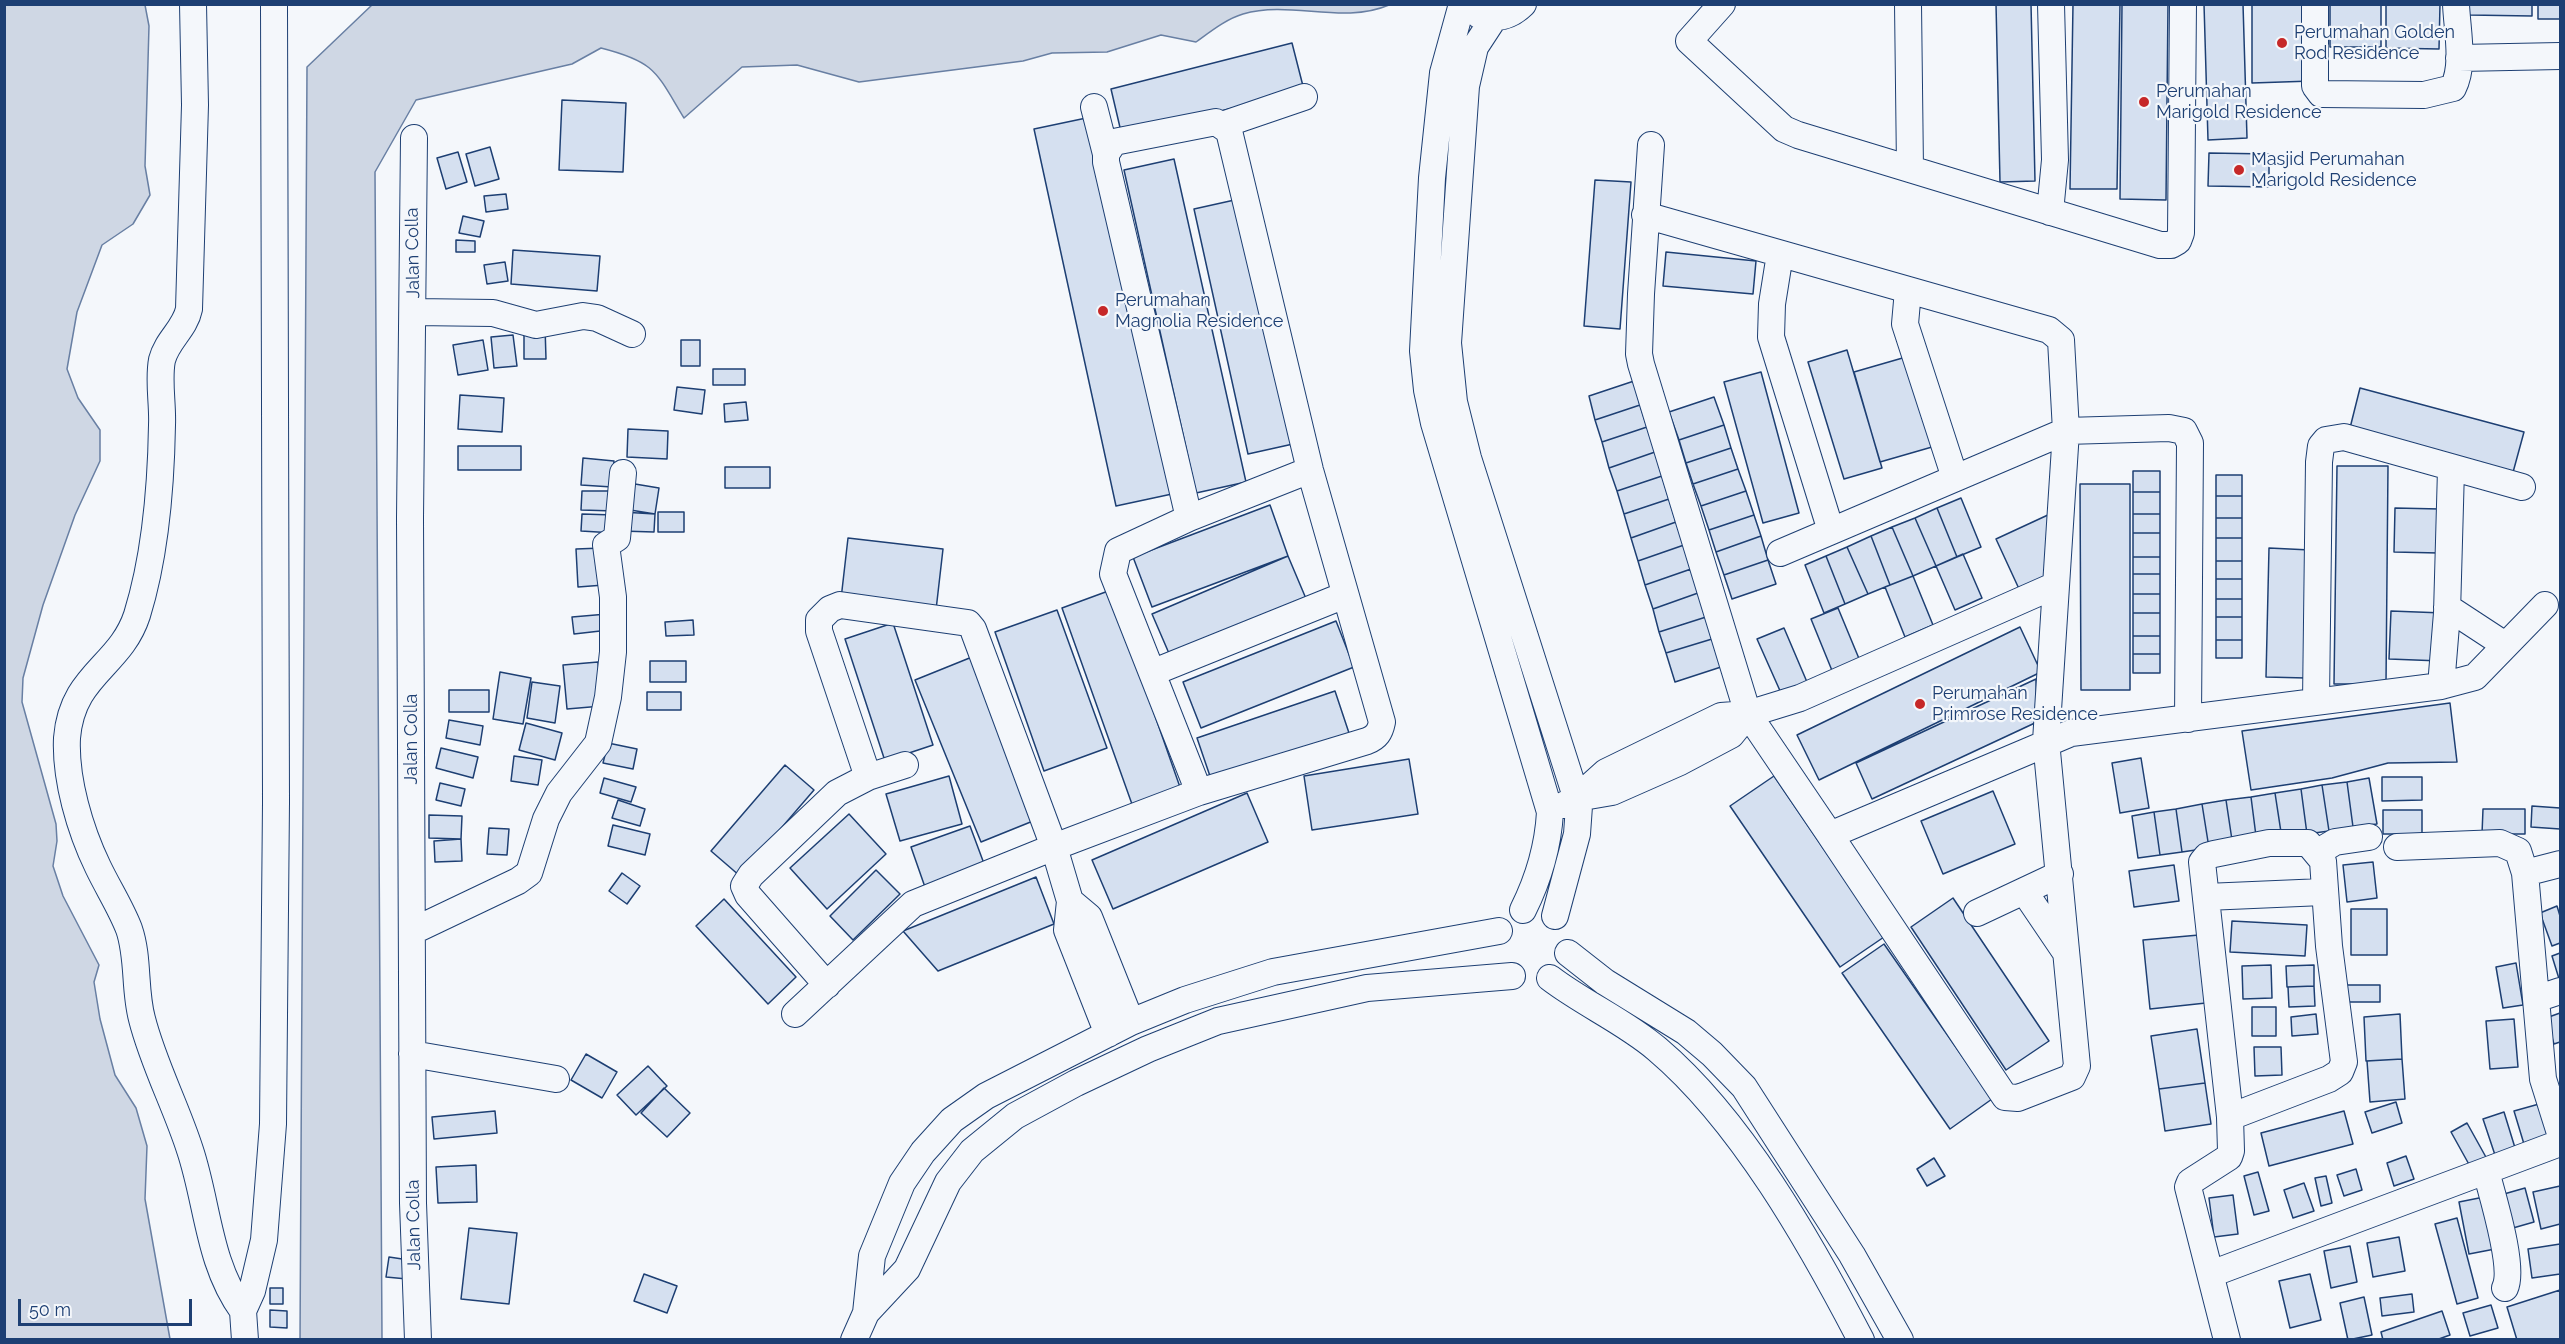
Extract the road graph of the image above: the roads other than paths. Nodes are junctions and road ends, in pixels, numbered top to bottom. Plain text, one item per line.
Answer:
1 (193, 4) edge
2 (274, 4) edge
3 (1463, 4) edge
4 (1524, 4) edge
5 (1722, 4) edge
6 (1908, 4) edge
7 (2051, 4) edge
8 (2183, 4) edge
9 (2315, 4) edge
10 (2456, 4) edge
11 (1494, 18) junction
12 (2560, 56) edge
13 (2459, 58) junction
14 (1304, 97) dead end
15 (1094, 107) dead end
16 (1222, 124) junction
17 (414, 138) dead end
18 (1651, 145) dead end
19 (1106, 154) junction
20 (1910, 169) junction
21 (2050, 212) junction
22 (1645, 216) junction
23 (1780, 254) junction
24 (1908, 290) junction
25 (414, 312) junction
26 (632, 334) dead end
27 (2066, 430) junction
28 (2451, 469) junction
29 (1310, 470) junction
30 (623, 473) dead end
31 (1955, 478) junction
32 (2522, 487) dead end
33 (1189, 518) junction
34 (1831, 531) junction
35 (1780, 553) dead end
36 (2056, 585) junction
37 (1345, 595) junction
38 (2545, 605) dead end
39 (2447, 607) junction
40 (2505, 645) junction
41 (1154, 672) junction
42 (2441, 686) junction
43 (2316, 701) junction
44 (1748, 714) junction
45 (2188, 719) junction
46 (2046, 741) junction
47 (905, 765) dead end
48 (868, 777) junction
49 (1199, 792) junction
50 (1576, 798) junction
51 (1550, 812) junction
52 (1830, 835) junction
53 (2369, 837) dead end
54 (1054, 847) junction
55 (2397, 847) dead end
56 (2318, 852) junction
57 (2560, 864) edge
58 (2525, 873) junction
59 (2060, 874) junction
60 (2024, 891) junction
61 (2323, 892) junction
62 (2206, 897) junction
63 (1070, 901) junction
64 (1523, 910) junction
65 (1977, 913) dead end
66 (1554, 916) junction
67 (413, 931) junction
68 (1499, 932) junction
69 (1568, 953) junction
70 (2068, 955) junction
71 (1331, 960) junction
72 (1512, 976) junction
73 (1550, 978) junction
74 (827, 985) junction
75 (2560, 991) edge
76 (1338, 994) junction
77 (2536, 999) junction
78 (795, 1014) dead end
79 (1131, 1022) junction
80 (1108, 1034) junction
81 (412, 1054) junction
82 (556, 1079) dead end
83 (2230, 1117) junction
84 (2560, 1133) edge
85 (2560, 1143) edge
86 (2486, 1171) junction
87 (2211, 1274) junction
88 (2505, 1288) dead end
89 (243, 1311) junction
90 (866, 1313) junction
91 (245, 1340) edge
92 (418, 1340) edge
93 (854, 1340) edge
94 (1861, 1340) edge
95 (1900, 1340) edge
96 (2227, 1340) edge

1 - 89 street
2 - 89 street
3 - 11 street
3 - 51 street
4 - 11 street
5 - 20 street
6 - 20 street
7 - 21 street
8 - 21 street
9 - 13 street
10 - 13 street
11 - 50 street
12 - 13 street
14 - 16 street
15 - 19 street
16 - 19 street
16 - 29 street
17 - 25 street, Jalan Colla
18 - 22 street
19 - 33 street
20 - 21 street
22 - 23 street
22 - 44 street
23 - 24 street
23 - 34 street
24 - 27 street
24 - 31 street
25 - 26 street
25 - 67 street, Jalan Colla
27 - 31 street
27 - 36 street
27 - 45 street
28 - 32 street
28 - 39 street
28 - 43 street
29 - 33 street
29 - 37 street
30 - 67 street
31 - 34 street
33 - 41 street
34 - 35 street
36 - 44 street
36 - 46 street
37 - 41 street
37 - 49 street
38 - 40 street
39 - 40 street
39 - 42 street
40 - 42 street
41 - 49 street
42 - 43 street
43 - 45 street
44 - 50 street
44 - 52 street
45 - 46 street
46 - 52 street
46 - 59 street
47 - 48 street
48 - 54 street
48 - 74 street
49 - 54 street
50 - 51 street
50 - 66 street
51 - 64 street
52 - 70 street
53 - 56 street
54 - 63 street
54 - 74 street
55 - 58 street
56 - 61 street
56 - 62 street
57 - 58 street
58 - 77 street
59 - 60 street
59 - 70 street
60 - 65 street
60 - 70 street
61 - 62 street
61 - 83 street
62 - 83 street
63 - 79 street
63 - 80 street
64 - 66 street
64 - 68 street
66 - 69 street
67 - 81 street, Jalan Colla
68 - 71 street
68 - 72 street
69 - 73 street
69 - 95 street
71 - 76 street
71 - 79 street
72 - 73 street
72 - 76 street
73 - 94 street
74 - 78 street
75 - 77 street
76 - 90 street
77 - 84 street
79 - 80 street
80 - 90 street
81 - 82 street
81 - 92 street, Jalan Colla
83 - 87 street
85 - 86 street
86 - 87 street
86 - 88 street
87 - 96 street
89 - 91 street
90 - 93 street

